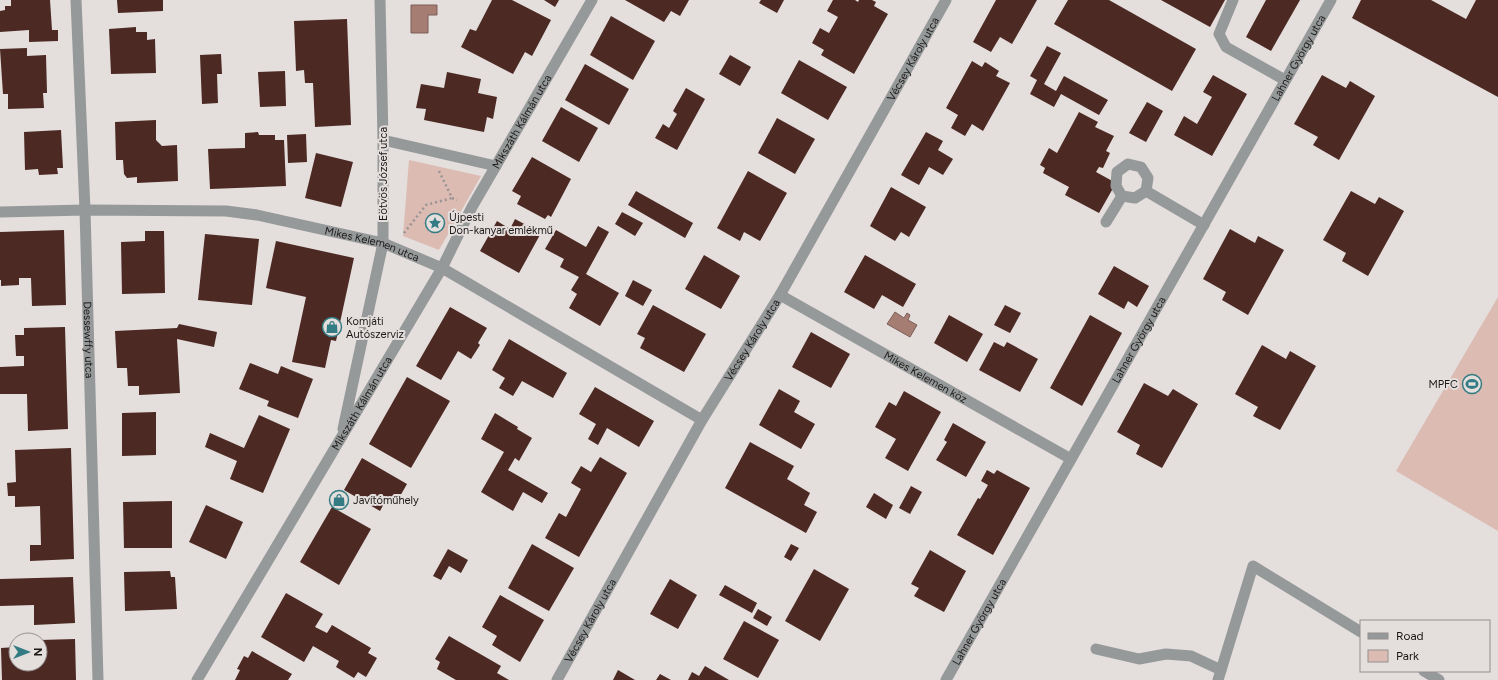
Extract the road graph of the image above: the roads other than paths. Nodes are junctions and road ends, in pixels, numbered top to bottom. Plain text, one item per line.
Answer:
1 (76, 0) edge
2 (380, 0) edge
3 (592, 0) edge
4 (946, 0) edge
5 (1233, 0) edge
6 (1331, 0) edge
7 (1285, 80) junction
8 (383, 140) junction
9 (496, 166) junction
10 (1146, 191) junction
11 (1122, 196) junction
12 (85, 210) junction
13 (0, 212) edge
14 (1106, 222) dead end
15 (1204, 225) junction
16 (388, 246) junction
17 (442, 268) junction
18 (780, 295) junction
19 (702, 420) junction
20 (340, 439) junction
21 (1071, 459) junction
22 (1360, 631) edge
23 (1096, 649) dead end
24 (1426, 672) edge
25 (1220, 675) edge
26 (98, 680) edge
27 (198, 680) edge
28 (557, 680) edge
29 (946, 680) edge
30 (1439, 680) edge

1 - 12 street, Dessewffy utca
2 - 8 street, Eötvös József utca
3 - 9 street, Mikszáth Kálmán utca
4 - 18 street, Vécsey Károly utca
5 - 7 street
6 - 7 street, Lahner György utca
7 - 15 street, Lahner György utca
8 - 9 street
8 - 16 street, Eötvös József utca
9 - 17 street, Mikszáth Kálmán utca
10 - 11 street
10 - 11 street
10 - 15 street
11 - 14 street
12 - 13 street, Mikes Kelemen utca
12 - 16 street, Mikes Kelemen utca
12 - 26 street, Dessewffy utca
15 - 21 street, Lahner György utca
16 - 17 street, Mikes Kelemen utca
16 - 20 street, Eötvös József utca
17 - 19 street, Mikes Kelemen utca
17 - 20 street, Mikszáth Kálmán utca
18 - 19 street, Vécsey Károly utca
18 - 21 street, Mikes Kelemen köz
19 - 28 street, Vécsey Károly utca
20 - 27 street, Mikszáth Kálmán utca
21 - 29 street, Lahner György utca
22 - 25 street
23 - 25 street
24 - 30 street

